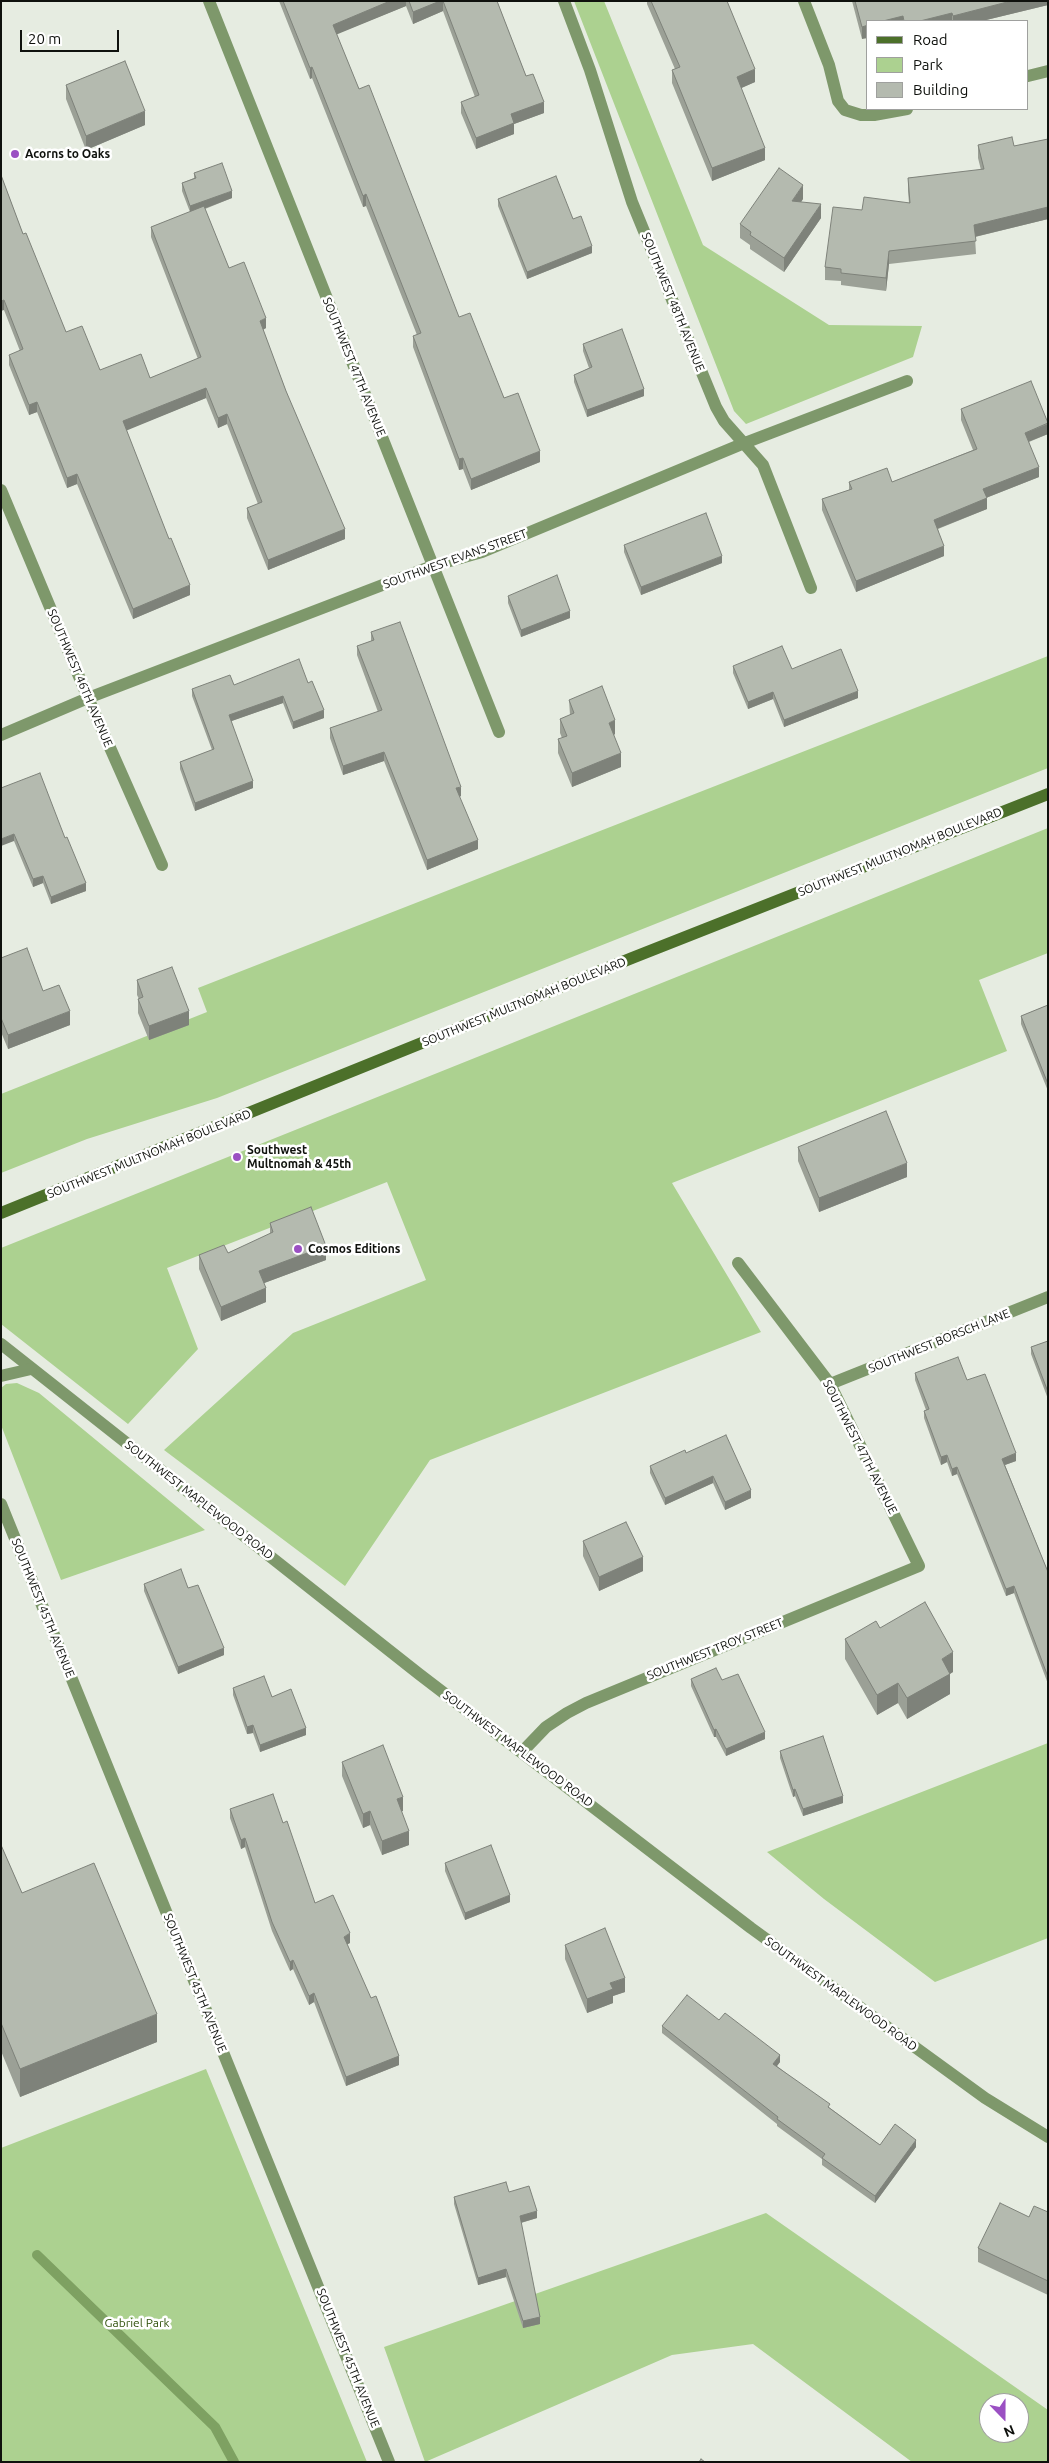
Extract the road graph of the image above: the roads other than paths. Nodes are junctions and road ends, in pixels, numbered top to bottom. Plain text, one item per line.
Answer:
1 (209, 1) edge
2 (564, 1) edge
3 (804, 1) edge
4 (1048, 71) edge
5 (1029, 76) edge
6 (902, 110) edge
7 (907, 381) dead end
8 (742, 444) junction
9 (1, 490) edge
10 (432, 566) junction
11 (811, 588) dead end
12 (88, 698) junction
13 (499, 732) dead end
14 (1, 735) edge
15 (1048, 794) edge
16 (162, 865) dead end
17 (1, 1213) edge
18 (738, 1263) dead end
19 (1048, 1297) edge
20 (1, 1344) edge
21 (31, 1368) junction
22 (1, 1376) edge
23 (830, 1384) junction
24 (1, 1504) edge
25 (919, 1566) joint
26 (522, 1752) junction
27 (1048, 2137) edge
28 (390, 2462) edge

1 - 10 street, SOUTHWEST 47TH AVENUE
2 - 8 street, SOUTHWEST 48TH AVENUE
3 - 6 street
4 - 5 street
7 - 8 street, SOUTHWEST EVANS STREET
8 - 10 street, SOUTHWEST EVANS STREET
8 - 11 street, SOUTHWEST 48TH AVENUE
9 - 12 street, SOUTHWEST 46TH AVENUE
10 - 12 street, SOUTHWEST EVANS STREET
10 - 13 street, SOUTHWEST 47TH AVENUE
12 - 14 street, SOUTHWEST EVANS STREET
12 - 16 street, SOUTHWEST 46TH AVENUE
15 - 17 main road, SOUTHWEST MULTNOMAH BOULEVARD
18 - 23 street, SOUTHWEST 47TH AVENUE
19 - 23 street, SOUTHWEST BORSCH LANE
20 - 21 street, SOUTHWEST MAPLEWOOD ROAD
21 - 22 street
21 - 26 street, SOUTHWEST MAPLEWOOD ROAD
23 - 25 street, SOUTHWEST 47TH AVENUE
24 - 28 street, SOUTHWEST 45TH AVENUE
25 - 26 street, SOUTHWEST TROY STREET
26 - 27 street, SOUTHWEST MAPLEWOOD ROAD

